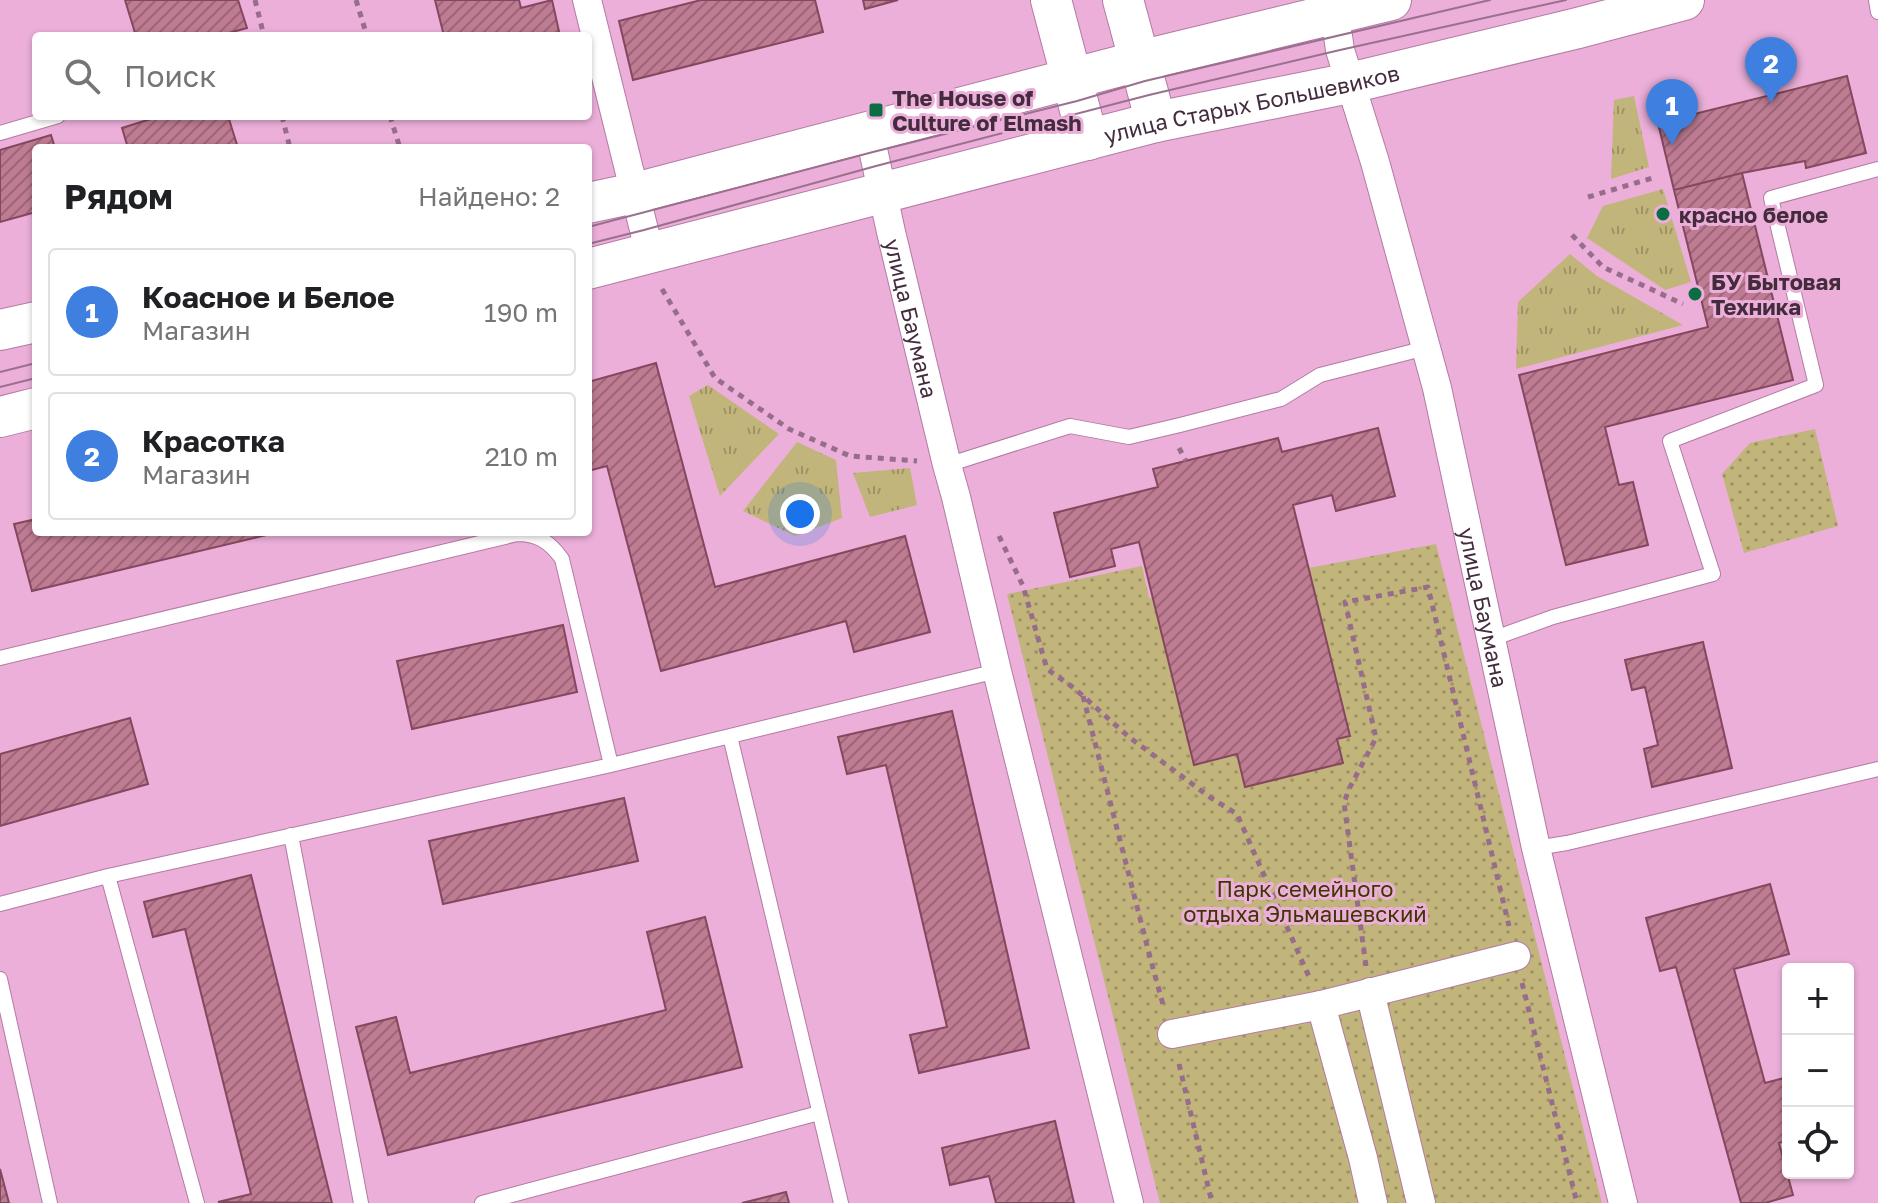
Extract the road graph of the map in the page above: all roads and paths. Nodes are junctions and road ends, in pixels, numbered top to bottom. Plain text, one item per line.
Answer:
1 (255, 0) edge
2 (356, 0) edge
3 (587, 0) edge
4 (1051, 0) edge
5 (1123, 0) edge
6 (1391, 0) edge
7 (1684, 0) edge
8 (1876, 0) edge
9 (1878, 12) edge
10 (1332, 15) junction
11 (263, 32) edge
12 (366, 32) edge
13 (1139, 61) junction
14 (1071, 78) junction
15 (1350, 83) junction
16 (44, 120) edge
17 (283, 120) edge
18 (391, 120) edge
19 (1156, 122) junction
20 (869, 131) junction
21 (0, 133) edge
22 (1088, 140) junction
23 (289, 144) edge
24 (399, 144) edge
25 (1878, 169) edge
26 (1656, 177) dead end
27 (635, 193) junction
28 (883, 194) junction
29 (1588, 197) dead end
30 (592, 202) edge
31 (1572, 235) dead end
32 (650, 254) junction
33 (592, 268) edge
34 (1683, 304) dead end
35 (32, 323) edge
36 (0, 330) edge
37 (1426, 348) junction
38 (32, 409) edge
39 (0, 417) edge
40 (947, 465) junction
41 (956, 497) junction
42 (509, 536) edge
43 (535, 536) edge
44 (1492, 639) junction
45 (0, 658) edge
46 (997, 671) junction
47 (1083, 695) junction
48 (730, 736) junction
49 (611, 765) junction
50 (1878, 769) edge
51 (291, 835) junction
52 (1536, 848) junction
53 (108, 876) junction
54 (0, 904) edge
55 (1516, 956) junction
56 (0, 979) edge
57 (1370, 992) junction
58 (1321, 1005) junction
59 (1172, 1034) junction
60 (819, 1113) junction
61 (50, 1203) edge
62 (197, 1203) edge
63 (361, 1203) edge
64 (482, 1203) edge
65 (841, 1203) edge
66 (1129, 1203) edge
67 (1212, 1203) edge
68 (1373, 1203) edge
69 (1421, 1203) edge
70 (1577, 1203) edge
71 (1623, 1203) edge

1 - 11 path
2 - 12 path
3 - 27 street
4 - 14 main road
5 - 13 main road
6 - 10 main road
7 - 15 main road, улица Старых Большевиков
8 - 9 lane
10 - 13 main road
10 - 15 street, улица Баумана
13 - 14 main road
13 - 19 main road
14 - 20 main road
14 - 22 main road
15 - 19 main road, улица Старых Большевиков
15 - 37 street, улица Баумана
16 - 21 lane
17 - 23 path
18 - 24 path
19 - 22 main road, улица Старых Большевиков
20 - 27 main road
20 - 28 street, улица Баумана
22 - 28 main road, улица Старых Большевиков
25 - 44 lane
26 - 29 path
27 - 30 main road
27 - 32 street
28 - 32 main road, улица Старых Большевиков
28 - 40 street, улица Баумана
31 - 34 path
32 - 33 main road, улица Старых Большевиков
35 - 36 main road
37 - 40 lane
37 - 44 street, улица Баумана
38 - 39 main road
40 - 41 street, улица Баумана
41 - 46 street, улица Баумана
41 - 47 path
42 - 45 lane
43 - 49 lane
44 - 52 street, улица Баумана
46 - 48 lane
46 - 66 street, улица Баумана
47 - 58 path
47 - 59 path
48 - 49 lane
48 - 60 lane
49 - 51 lane
50 - 52 lane
51 - 53 lane
51 - 63 lane
52 - 71 street, улица Баумана
53 - 54 lane
53 - 62 lane
55 - 57 street
55 - 57 path
55 - 70 path
56 - 61 lane
57 - 58 street
57 - 69 street
58 - 59 street
58 - 68 street
59 - 67 path
60 - 64 lane
60 - 65 lane

